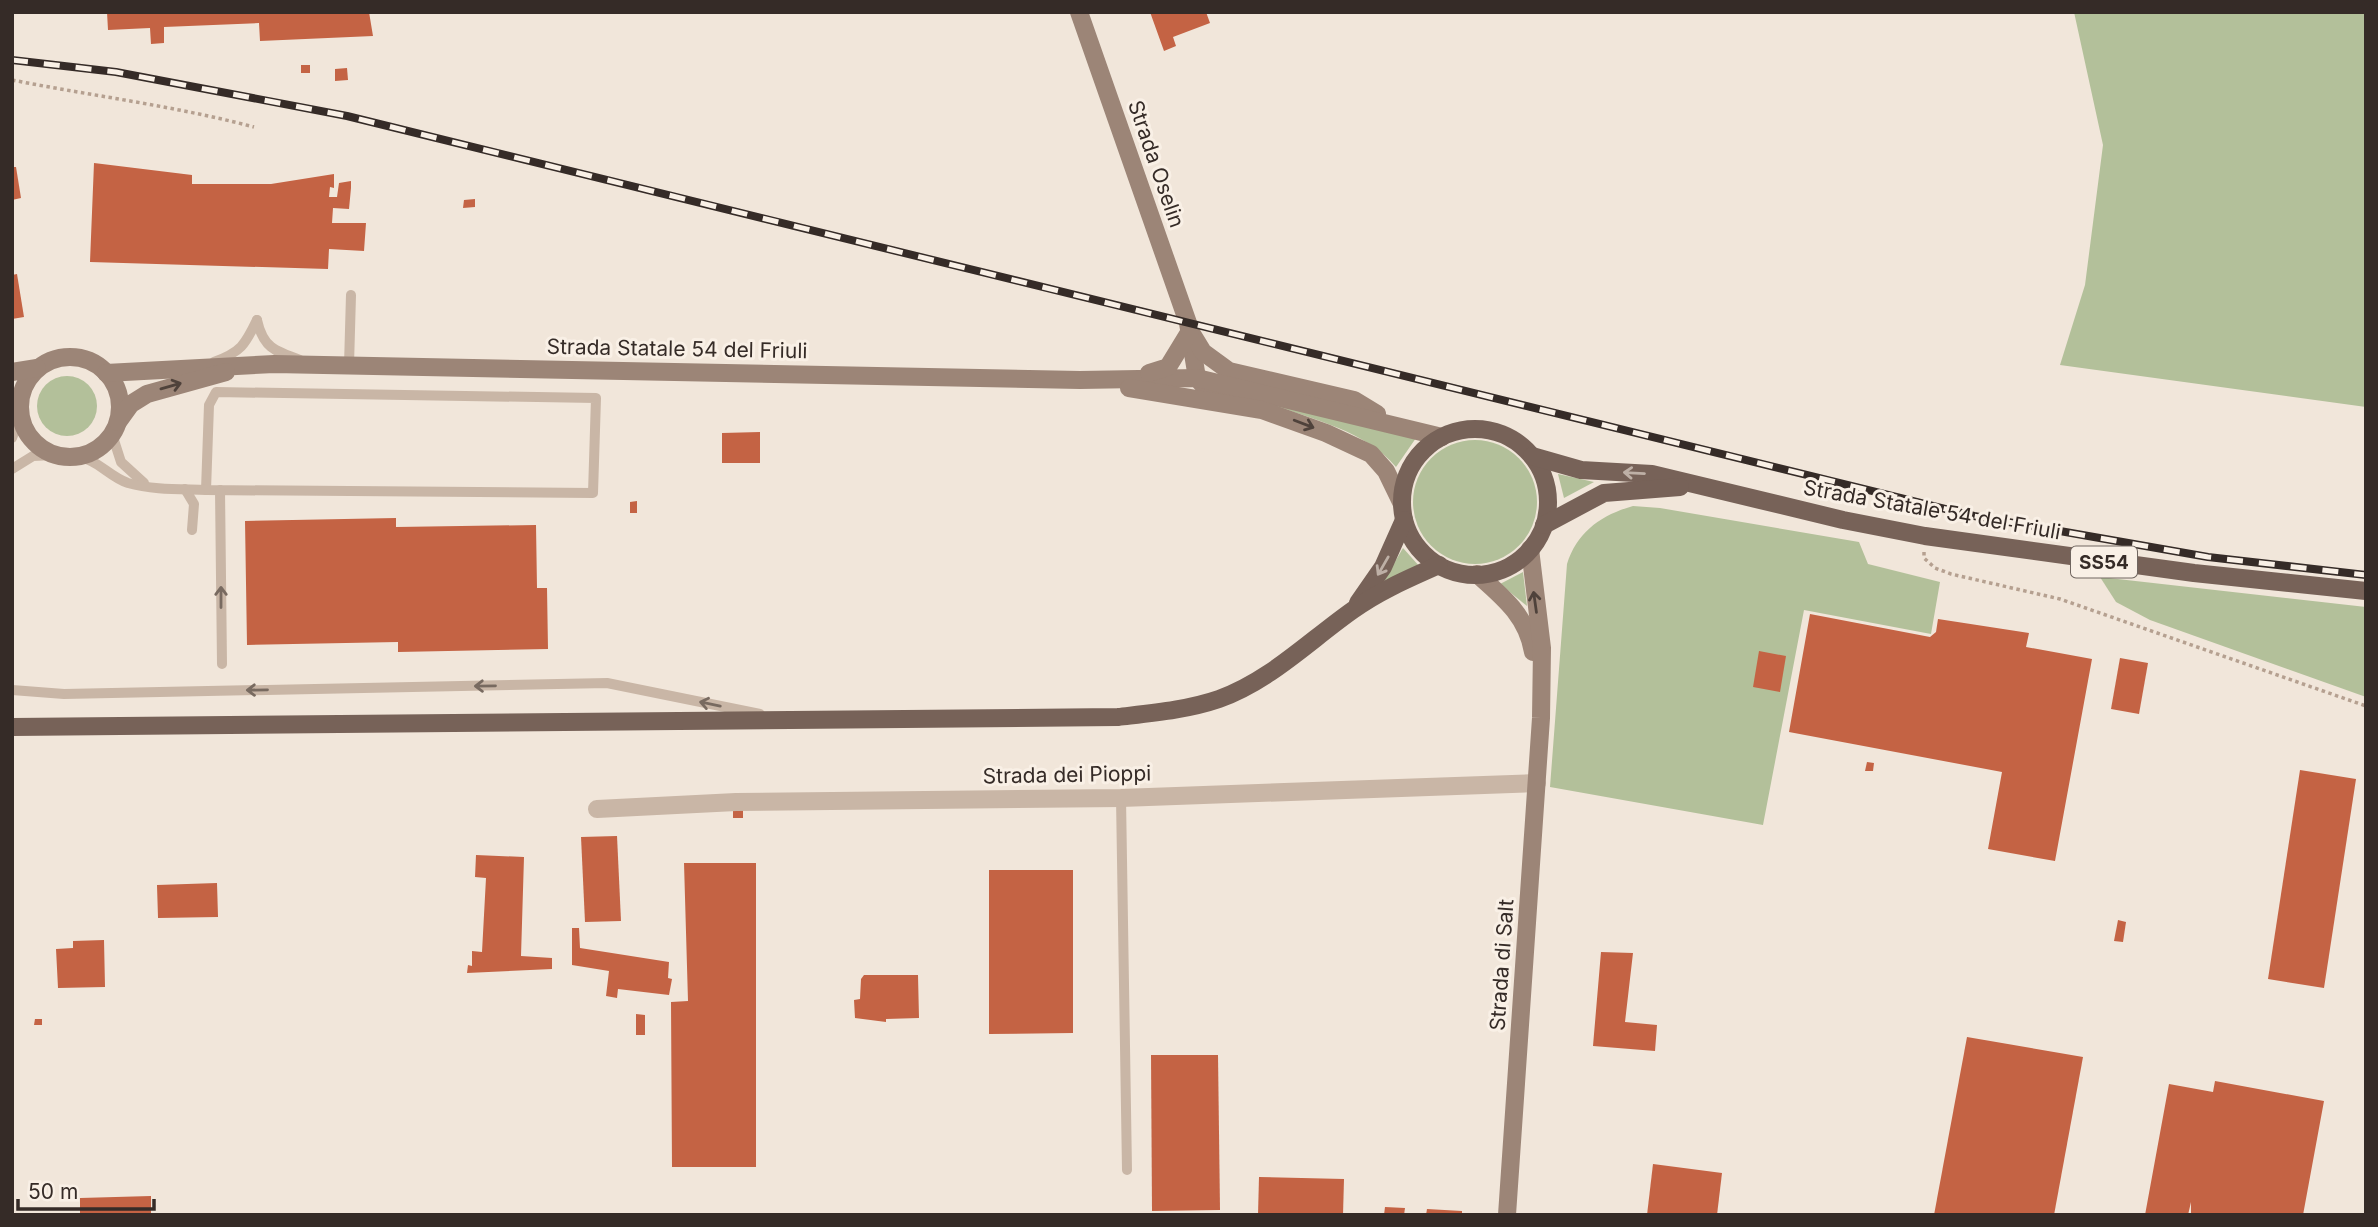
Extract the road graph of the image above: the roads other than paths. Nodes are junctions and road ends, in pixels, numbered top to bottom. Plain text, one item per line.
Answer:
1 (1079, 12) edge
2 (351, 295) dead end
3 (1190, 331) junction
4 (274, 363) junction
5 (310, 364) junction
6 (204, 365) junction
7 (349, 365) junction
8 (37, 368) junction
9 (12, 372) edge
10 (106, 373) junction
11 (1197, 378) junction
12 (1080, 380) junction
13 (1238, 405) junction
14 (16, 413) edge
15 (1395, 425) junction
16 (115, 429) junction
17 (1442, 437) junction
18 (12, 438) edge
19 (55, 455) junction
20 (1532, 456) junction
21 (74, 457) junction
22 (12, 469) edge
23 (1701, 487) junction
24 (153, 488) junction
25 (185, 489) junction
26 (206, 490) junction
27 (220, 490) junction
28 (1403, 512) junction
29 (1544, 525) junction
30 (192, 530) dead end
31 (1530, 549) junction
32 (1439, 565) junction
33 (1477, 574) junction
34 (2366, 591) edge
35 (1354, 609) junction
36 (222, 664) dead end
37 (12, 691) edge
38 (777, 718) junction
39 (1541, 718) junction
40 (12, 727) edge
41 (1537, 783) junction
42 (1121, 798) junction
43 (597, 809) dead end
44 (1127, 1170) dead end
45 (1507, 1215) edge

1 - 3 street, Strada Oselin
2 - 7 lane
3 - 11 street
3 - 12 street, Strada Statale 54 del Friuli
3 - 15 street, Strada Statale 54 del Friuli / SS54
4 - 5 street, Strada Statale 54 del Friuli / SS54
4 - 6 street, Strada Statale 54 del Friuli / SS54
16 -> 4 street, Strada Statale 54 del Friuli / SS54
5 - 6 lane
5 - 7 street, Strada Statale 54 del Friuli / SS54
6 - 10 street, Strada Statale 54 del Friuli / SS54
7 - 12 street, Strada Statale 54 del Friuli / SS54
8 - 9 street
8 - 10 street
8 - 14 street
10 - 16 street
11 - 12 street, Strada Statale 54 del Friuli / SS54
11 - 13 street
11 - 15 street, Strada Statale 54 del Friuli / SS54
12 - 13 street, Strada Statale 54 del Friuli / SS54
13 -> 28 street, Strada Statale 54 del Friuli / SS54
14 - 18 lane
14 - 19 street
15 - 17 street, Strada Statale 54 del Friuli / SS54
16 - 21 street, Strada Statale 54 del Friuli / SS54
16 - 24 lane
17 - 20 main road, Strada Statale 54 del Friuli / SS54
17 - 28 main road, Strada Statale 54 del Friuli / SS54
19 - 21 street
19 - 22 lane
23 -> 20 main road, Strada Statale 54 del Friuli / SS54
20 - 29 main road
21 - 24 lane
23 - 29 main road, Strada Statale 54 del Friuli / SS54
23 - 34 main road, Strada Statale 54 del Friuli / SS54
24 - 25 lane
25 - 26 lane
25 - 30 lane
26 - 27 lane
26 - 27 lane
36 -> 27 lane
28 - 32 main road, Strada Statale 54 del Friuli / SS54
28 -> 35 main road
29 - 31 main road
31 - 33 main road
39 -> 31 street
32 - 33 main road
32 - 35 main road
33 - 39 street
35 - 38 main road
38 -> 37 lane
38 - 40 main road
39 - 41 street, Strada di Salt
41 - 42 street, Strada dei Pioppi
41 - 45 street, Strada di Salt
42 - 43 street, Strada dei Pioppi
42 - 44 lane

